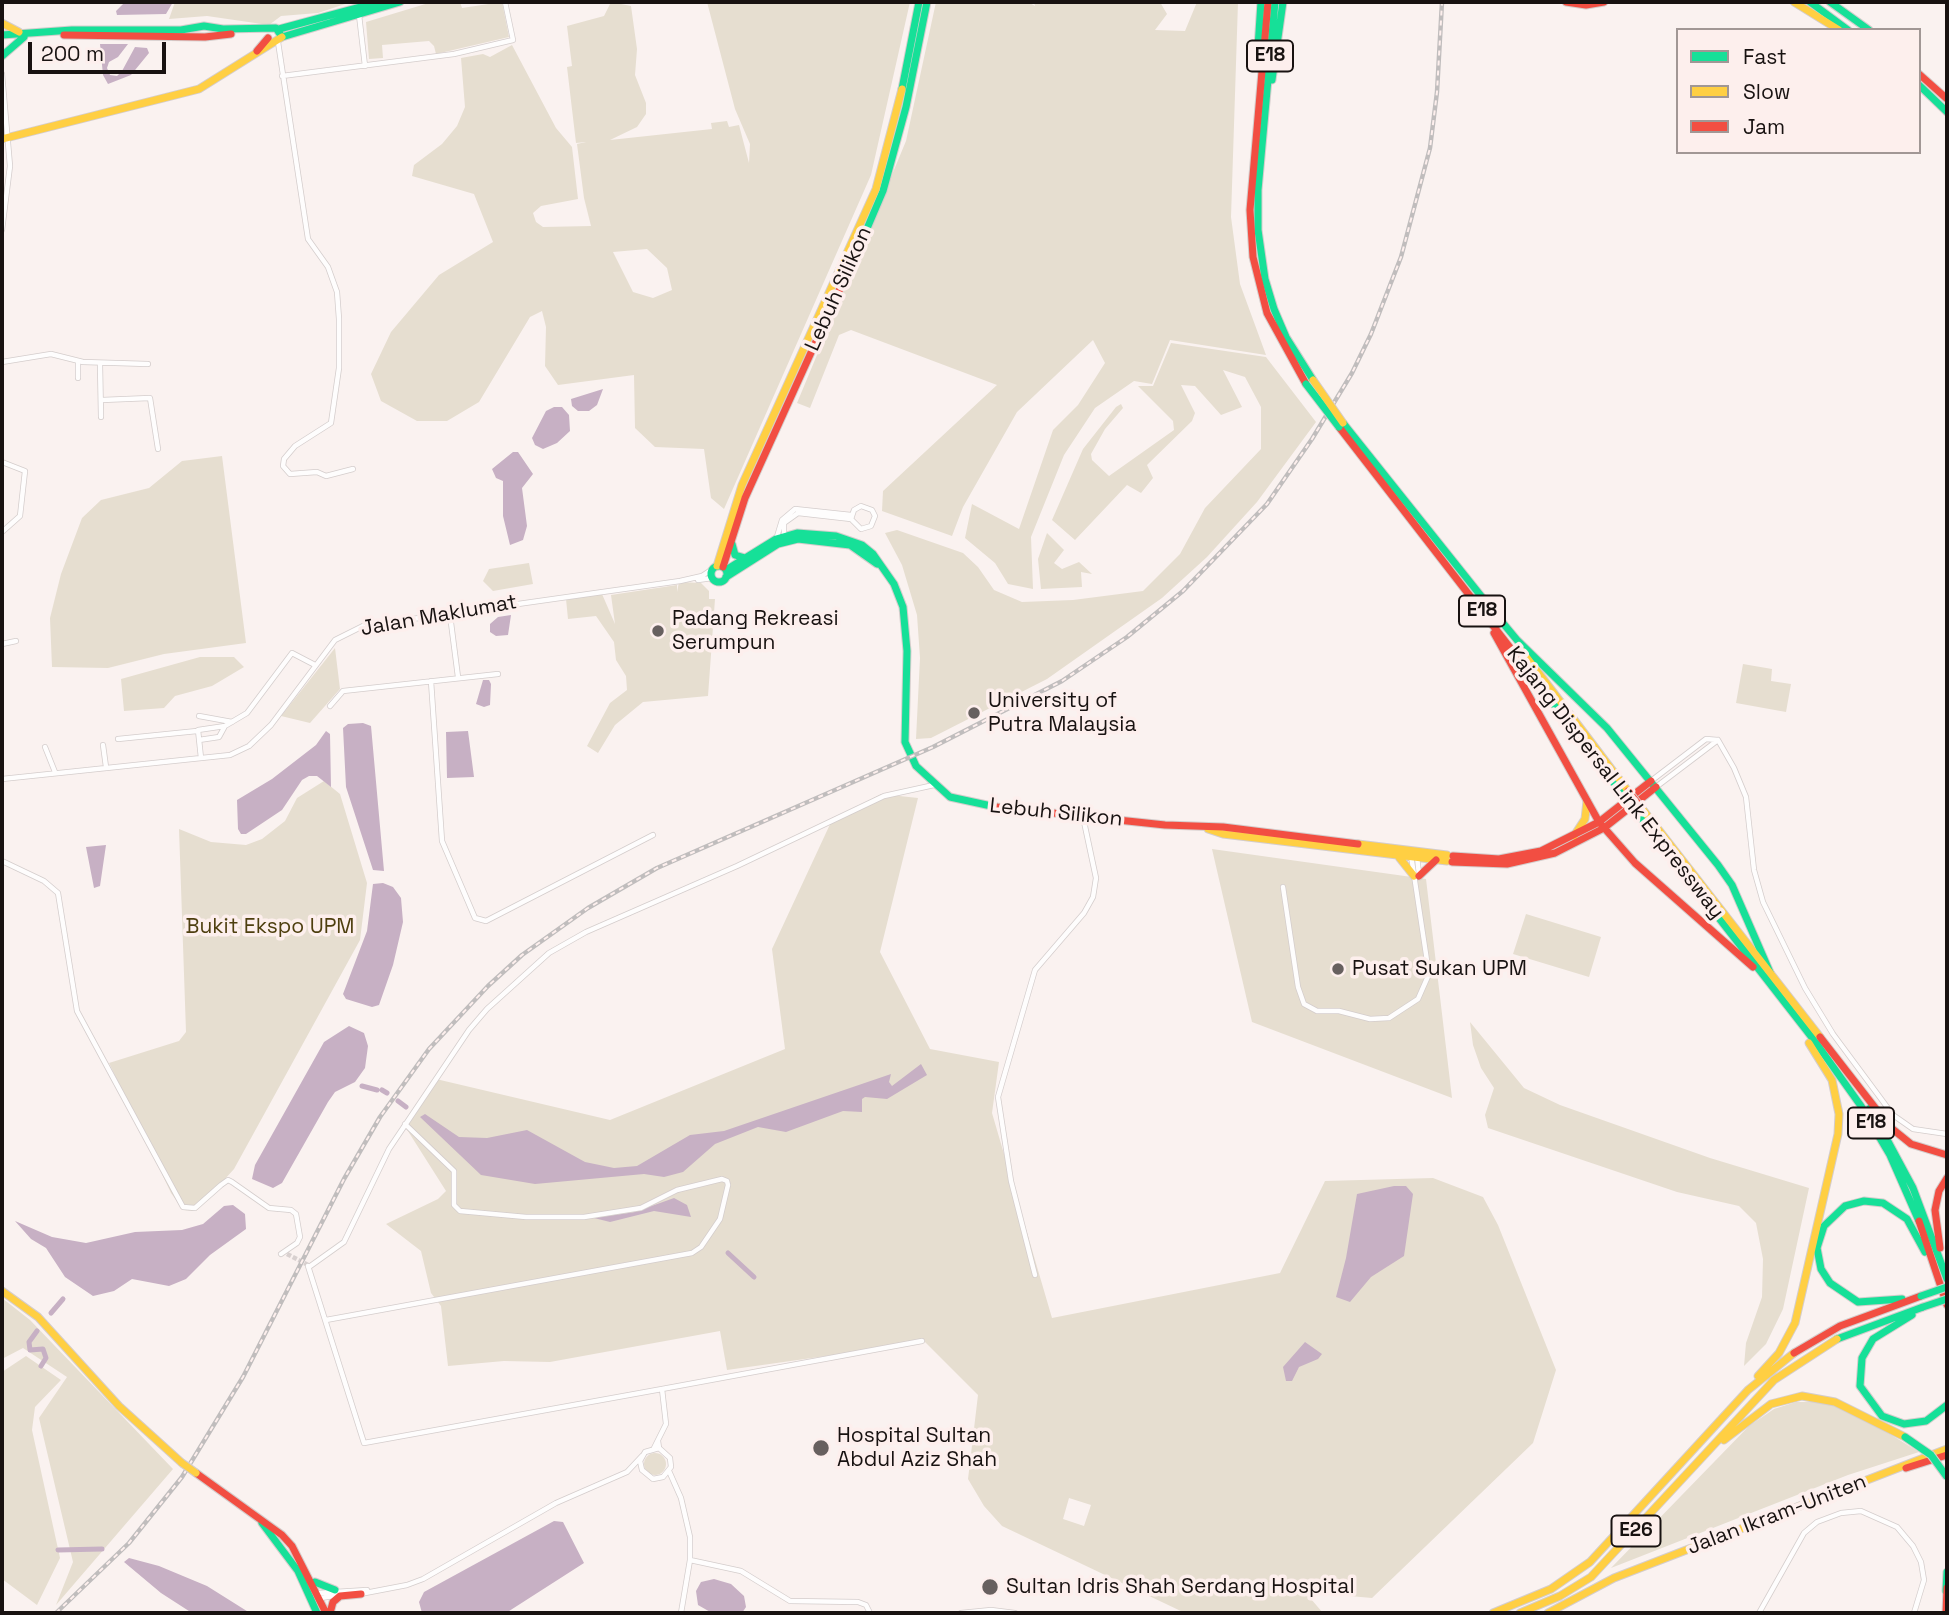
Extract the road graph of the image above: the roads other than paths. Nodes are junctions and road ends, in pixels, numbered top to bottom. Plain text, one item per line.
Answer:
1 (379, 2) edge
2 (400, 2) edge
3 (505, 2) edge
4 (919, 2) edge
5 (927, 2) edge
6 (1261, 2) edge
7 (1268, 2) edge
8 (1275, 2) edge
9 (1283, 2) edge
10 (1568, 2) edge
11 (1604, 2) edge
12 (1794, 2) edge
13 (1810, 2) edge
14 (1830, 2) edge
15 (359, 15) junction
16 (2, 23) edge
17 (1836, 28) edge
18 (1845, 28) edge
19 (1866, 28) edge
20 (23, 35) junction
21 (274, 36) junction
22 (2, 37) edge
23 (2, 56) edge
24 (1262, 63) junction
25 (365, 65) junction
26 (2, 74) edge
27 (282, 76) junction
28 (1921, 76) edge
29 (1921, 87) edge
30 (1947, 99) edge
31 (1265, 110) junction
32 (1947, 112) edge
33 (5, 138) edge
34 (2, 230) edge
35 (806, 354) junction
36 (78, 361) junction
37 (2, 362) edge
38 (100, 364) junction
39 (148, 364) dead end
40 (78, 378) dead end
41 (1309, 382) junction
42 (102, 400) junction
43 (102, 416) dead end
44 (1341, 425) junction
45 (158, 449) dead end
46 (2, 462) edge
47 (353, 469) dead end
48 (851, 517) junction
49 (2, 532) edge
50 (732, 539) junction
51 (780, 540) junction
52 (745, 558) junction
53 (719, 572) junction
54 (1483, 599) junction
55 (1485, 614) junction
56 (450, 615) junction
57 (16, 641) dead end
58 (2, 644) edge
59 (315, 665) junction
60 (498, 674) dead end
61 (458, 677) junction
62 (431, 681) junction
63 (330, 706) dead end
64 (199, 716) dead end
65 (232, 722) junction
66 (225, 726) junction
67 (198, 730) junction
68 (118, 739) dead end
69 (199, 740) junction
70 (103, 745) dead end
71 (45, 747) dead end
72 (201, 758) junction
73 (106, 767) junction
74 (55, 772) junction
75 (2, 779) edge
76 (1653, 784) junction
77 (934, 785) junction
78 (1626, 793) junction
79 (1587, 801) junction
80 (1637, 807) junction
81 (1083, 817) junction
82 (1602, 825) junction
83 (1206, 828) junction
84 (653, 835) dead end
85 (1574, 836) junction
86 (1414, 854) junction
87 (1396, 855) junction
88 (1452, 859) junction
89 (1436, 860) junction
90 (2, 861) edge
91 (1506, 861) junction
92 (1417, 878) junction
93 (1283, 887) dead end
94 (1759, 970) junction
95 (1772, 976) junction
96 (1804, 1029) junction
97 (1859, 1090) junction
98 (405, 1124) junction
99 (1947, 1134) edge
100 (1947, 1155) edge
101 (1947, 1178) edge
102 (287, 1254) dead end
103 (1941, 1260) junction
104 (1934, 1266) junction
105 (1035, 1275) dead end
106 (1947, 1279) edge
107 (2, 1284) edge
108 (1947, 1287) edge
109 (2, 1290) edge
110 (12, 1296) junction
111 (1918, 1297) junction
112 (1947, 1298) edge
113 (1947, 1304) edge
114 (1923, 1307) junction
115 (326, 1320) junction
116 (922, 1341) dead end
117 (662, 1389) junction
118 (1748, 1390) junction
119 (1947, 1405) edge
120 (657, 1448) junction
121 (1947, 1449) edge
122 (1947, 1455) edge
123 (642, 1456) junction
124 (1700, 1461) junction
125 (669, 1471) junction
126 (1894, 1471) junction
127 (627, 1472) junction
128 (644, 1474) junction
129 (663, 1477) junction
130 (1947, 1477) edge
131 (671, 1480) junction
132 (256, 1516) junction
133 (690, 1560) junction
134 (1947, 1572) edge
135 (311, 1578) junction
136 (307, 1590) junction
137 (335, 1590) junction
138 (1947, 1590) edge
139 (371, 1591) junction
140 (361, 1594) junction
141 (319, 1596) junction
142 (315, 1610) edge
143 (328, 1613) edge
144 (681, 1613) edge
145 (870, 1613) edge
146 (961, 1613) edge
147 (1015, 1613) edge
148 (1493, 1613) edge
149 (1520, 1613) edge
150 (1548, 1613) edge
151 (1759, 1613) edge
152 (1914, 1613) edge
153 (1946, 1613) edge

1 - 21 main road
2 - 15 main road
3 - 25 street
4 - 35 main road, Lebuh Silikon
5 - 35 main road, Lebuh Silikon
6 - 24 main road
7 - 24 main road, Kajang Dispersal Link Expressway / E18
8 - 31 main road, Kajang Dispersal Link Expressway / E18
9 - 31 main road
10 - 11 main road
12 - 17 main road
13 - 18 main road
14 - 19 main road
15 - 21 main road
15 - 25 street
16 - 20 main road
20 - 21 main road
20 - 22 main road
20 - 23 main road
21 - 27 street
21 - 33 main road
24 - 41 main road, Kajang Dispersal Link Expressway / E18
25 - 27 street
26 - 33 street
27 - 47 street
28 - 30 main road
29 - 32 main road
31 - 41 main road, Kajang Dispersal Link Expressway / E18
33 - 34 street
35 - 50 main road, Lebuh Silikon
35 - 53 main road, Lebuh Silikon
36 - 37 street
36 - 38 street
36 - 40 street
38 - 39 street
38 - 42 street
41 - 44 main road, Kajang Dispersal Link Expressway / E18, bridge
42 - 43 street
42 - 45 street
44 - 54 main road, Kajang Dispersal Link Expressway / E18
44 - 55 main road, Kajang Dispersal Link Expressway / E18
46 - 49 street
48 - 48 street
48 - 51 street
50 - 52 main road
50 - 53 main road, Lebuh Silikon
51 - 52 main road, Lebuh Silikon
51 - 53 main road, Lebuh Silikon
51 - 77 main road, Lebuh Silikon
52 - 53 main road, Lebuh Silikon
53 - 56 street, Jalan Maklumat
54 - 76 main road
54 - 78 main road, Kajang Dispersal Link Expressway / E18
55 - 78 main road, Kajang Dispersal Link Expressway / E18
55 - 79 main road
56 - 59 street, Jalan Maklumat
56 - 61 street
57 - 58 street
59 - 65 street
59 - 72 street, Jalan Maklumat
60 - 61 street
61 - 62 street
62 - 63 street
62 - 84 street
64 - 65 street
65 - 66 street
66 - 67 street
66 - 69 street
67 - 68 street
67 - 69 street
69 - 72 street
70 - 73 street
71 - 74 street
72 - 73 street, Jalan Maklumat
73 - 74 street, Jalan Maklumat
74 - 75 street, Jalan Maklumat
76 - 82 main road, Lebuh Silikon
76 - 95 main road
76 - 99 street
77 - 81 main road, Lebuh Silikon
77 - 98 street
78 - 80 main road, Kajang Dispersal Link Expressway / E18, bridge
79 - 82 main road
79 - 85 main road
80 - 94 main road, Kajang Dispersal Link Expressway / E18
80 - 95 main road, Kajang Dispersal Link Expressway / E18
81 - 83 main road, Lebuh Silikon
81 - 105 street
82 - 85 main road, Lebuh Silikon
82 - 91 main road, Lebuh Silikon
82 - 94 main road
83 - 86 main road, Lebuh Silikon
83 - 87 main road, Lebuh Silikon
85 - 91 main road, Lebuh Silikon
86 - 87 main road, Lebuh Silikon
86 - 88 main road, Lebuh Silikon
86 - 89 main road, Lebuh Silikon
86 - 92 street
87 - 92 main road
88 - 89 main road, Lebuh Silikon
88 - 91 main road, Lebuh Silikon
89 - 92 main road
90 - 102 street
92 - 93 street
94 - 96 main road, Kajang Dispersal Link Expressway / E18
95 - 97 main road, Kajang Dispersal Link Expressway / E18
96 - 104 main road, Kajang Dispersal Link Expressway / E18
96 - 118 main road
97 - 100 main road
97 - 103 main road, Kajang Dispersal Link Expressway / E18
98 - 115 street
98 - 115 street
101 - 103 main road
103 - 106 main road, Kajang Dispersal Link Expressway / E18
104 - 111 main road
104 - 113 main road, Kajang Dispersal Link Expressway / E18
107 - 110 main road
108 - 111 main road, bridge
109 - 110 main road
110 - 132 main road, bridge
111 - 118 main road
112 - 114 main road, bridge
114 - 119 main road
114 - 124 main road
115 - 117 street
116 - 117 street
117 - 120 street
118 - 148 main road, E26
120 - 123 street
120 - 125 street
121 - 126 main road, Jalan Ikram-Uniten
122 - 126 main road, Jalan Ikram-Uniten
123 - 127 street
123 - 128 street
124 - 130 main road, bridge
124 - 149 main road, E26
125 - 129 street
125 - 131 street
126 - 150 main road, Jalan Ikram-Uniten
127 - 128 street
127 - 139 street
128 - 129 street
129 - 131 street
131 - 133 street
132 - 135 main road
132 - 136 main road
133 - 144 street
133 - 145 street
134 - 138 main road
135 - 137 main road
135 - 141 main road
136 - 141 main road
136 - 142 main road
137 - 139 street
137 - 141 street
138 - 153 main road
139 - 140 street
140 - 141 street
140 - 143 main road
141 - 142 main road
141 - 143 main road
146 - 147 street
151 - 152 street

